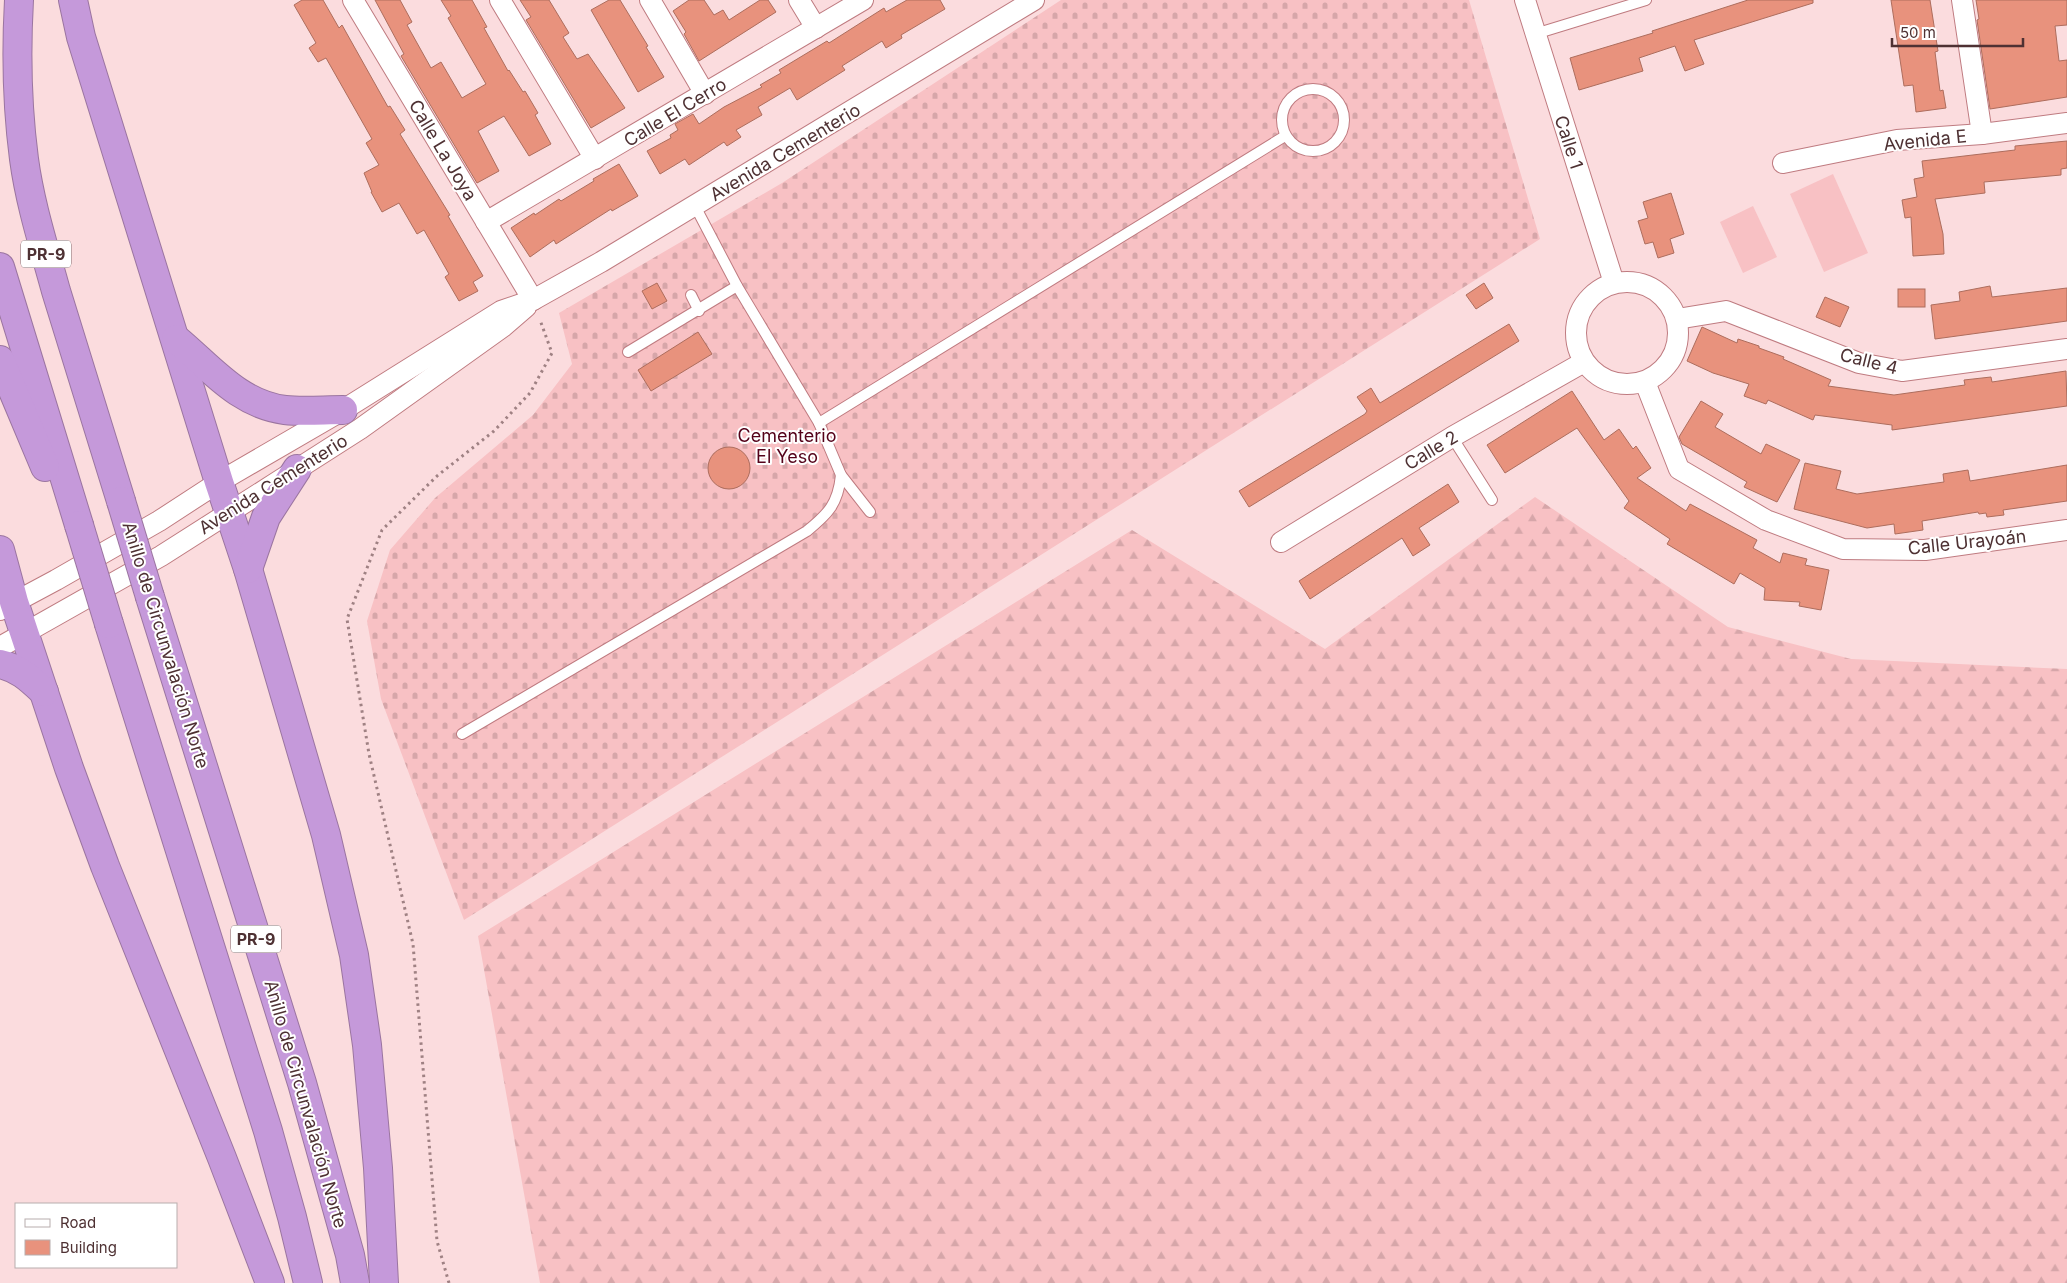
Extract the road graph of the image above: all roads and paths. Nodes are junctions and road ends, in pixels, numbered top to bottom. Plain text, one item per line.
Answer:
1 (19, 0) edge
2 (72, 0) edge
3 (352, 0) edge
4 (500, 0) edge
5 (650, 0) edge
6 (799, 0) edge
7 (862, 0) edge
8 (1034, 0) edge
9 (1525, 0) edge
10 (1646, 0) edge
11 (1962, 0) edge
12 (816, 28) junction
13 (1535, 34) junction
14 (705, 94) junction
15 (2067, 123) edge
16 (1982, 134) junction
17 (1285, 136) junction
18 (595, 159) junction
19 (1783, 163) dead end
20 (695, 206) junction
21 (486, 222) junction
22 (0, 267) edge
23 (1614, 283) junction
24 (737, 286) junction
25 (691, 295) dead end
26 (533, 300) junction
27 (699, 311) junction
28 (1677, 319) junction
29 (176, 339) junction
30 (2067, 349) edge
31 (628, 352) dead end
32 (0, 360) edge
33 (1584, 362) junction
34 (1644, 382) junction
35 (343, 410) junction
36 (819, 423) junction
37 (1452, 437) junction
38 (297, 469) junction
39 (841, 475) junction
40 (219, 482) junction
41 (1492, 500) dead end
42 (230, 511) junction
43 (870, 512) dead end
44 (79, 525) junction
45 (2067, 530) edge
46 (1281, 542) dead end
47 (1, 555) edge
48 (248, 569) junction
49 (7, 606) edge
50 (25, 634) junction
51 (0, 647) edge
52 (0, 664) edge
53 (44, 692) junction
54 (462, 734) dead end
55 (270, 1283) edge
56 (308, 1283) edge
57 (355, 1283) edge
58 (384, 1283) edge
59 (449, 1283) edge

1 - 57 highway, Anillo de Circunvalación Norte / PR-9, bridge
2 - 29 highway
3 - 21 street, Calle La Joya
4 - 18 street
5 - 14 street
6 - 12 street
7 - 12 street, Calle El Cerro
8 - 20 street, Avenida Cementerio
9 - 13 street, Calle 1
10 - 13 lane
11 - 16 street
12 - 14 street, Calle El Cerro
13 - 23 street, Calle 1
14 - 18 street, Calle El Cerro
15 - 16 street, Avenida E
16 - 19 street, Avenida E
17 - 17 lane
17 - 36 lane
18 - 21 street, Calle El Cerro
20 - 24 lane
20 - 26 street, Avenida Cementerio
21 - 26 street, Calle La Joya
22 - 44 highway, PR-9
23 - 28 street
23 - 33 street
24 - 27 lane
24 - 36 lane
25 - 27 lane
26 - 35 street, Avenida Cementerio
26 - 38 street, Avenida Cementerio
26 - 59 path
27 - 31 lane
28 - 30 street, Calle 4
28 - 34 street
29 - 35 highway
29 - 40 highway
32 - 44 highway
33 - 34 street
33 - 37 street, Calle 2
34 - 45 street, Calle Urayoán
35 - 40 street, Avenida Cementerio
36 - 39 lane
37 - 41 lane
37 - 46 street, Calle 2
38 - 42 street, Avenida Cementerio
38 - 48 highway
39 - 43 lane
39 - 54 lane
40 - 42 highway
40 - 49 street, Avenida Cementerio
42 - 48 highway
42 - 50 street, Avenida Cementerio
44 - 56 highway, PR-9, bridge
47 - 49 highway
48 - 58 highway
49 - 50 highway
50 - 51 street, Avenida Cementerio
50 - 53 highway
52 - 53 highway
53 - 55 highway

